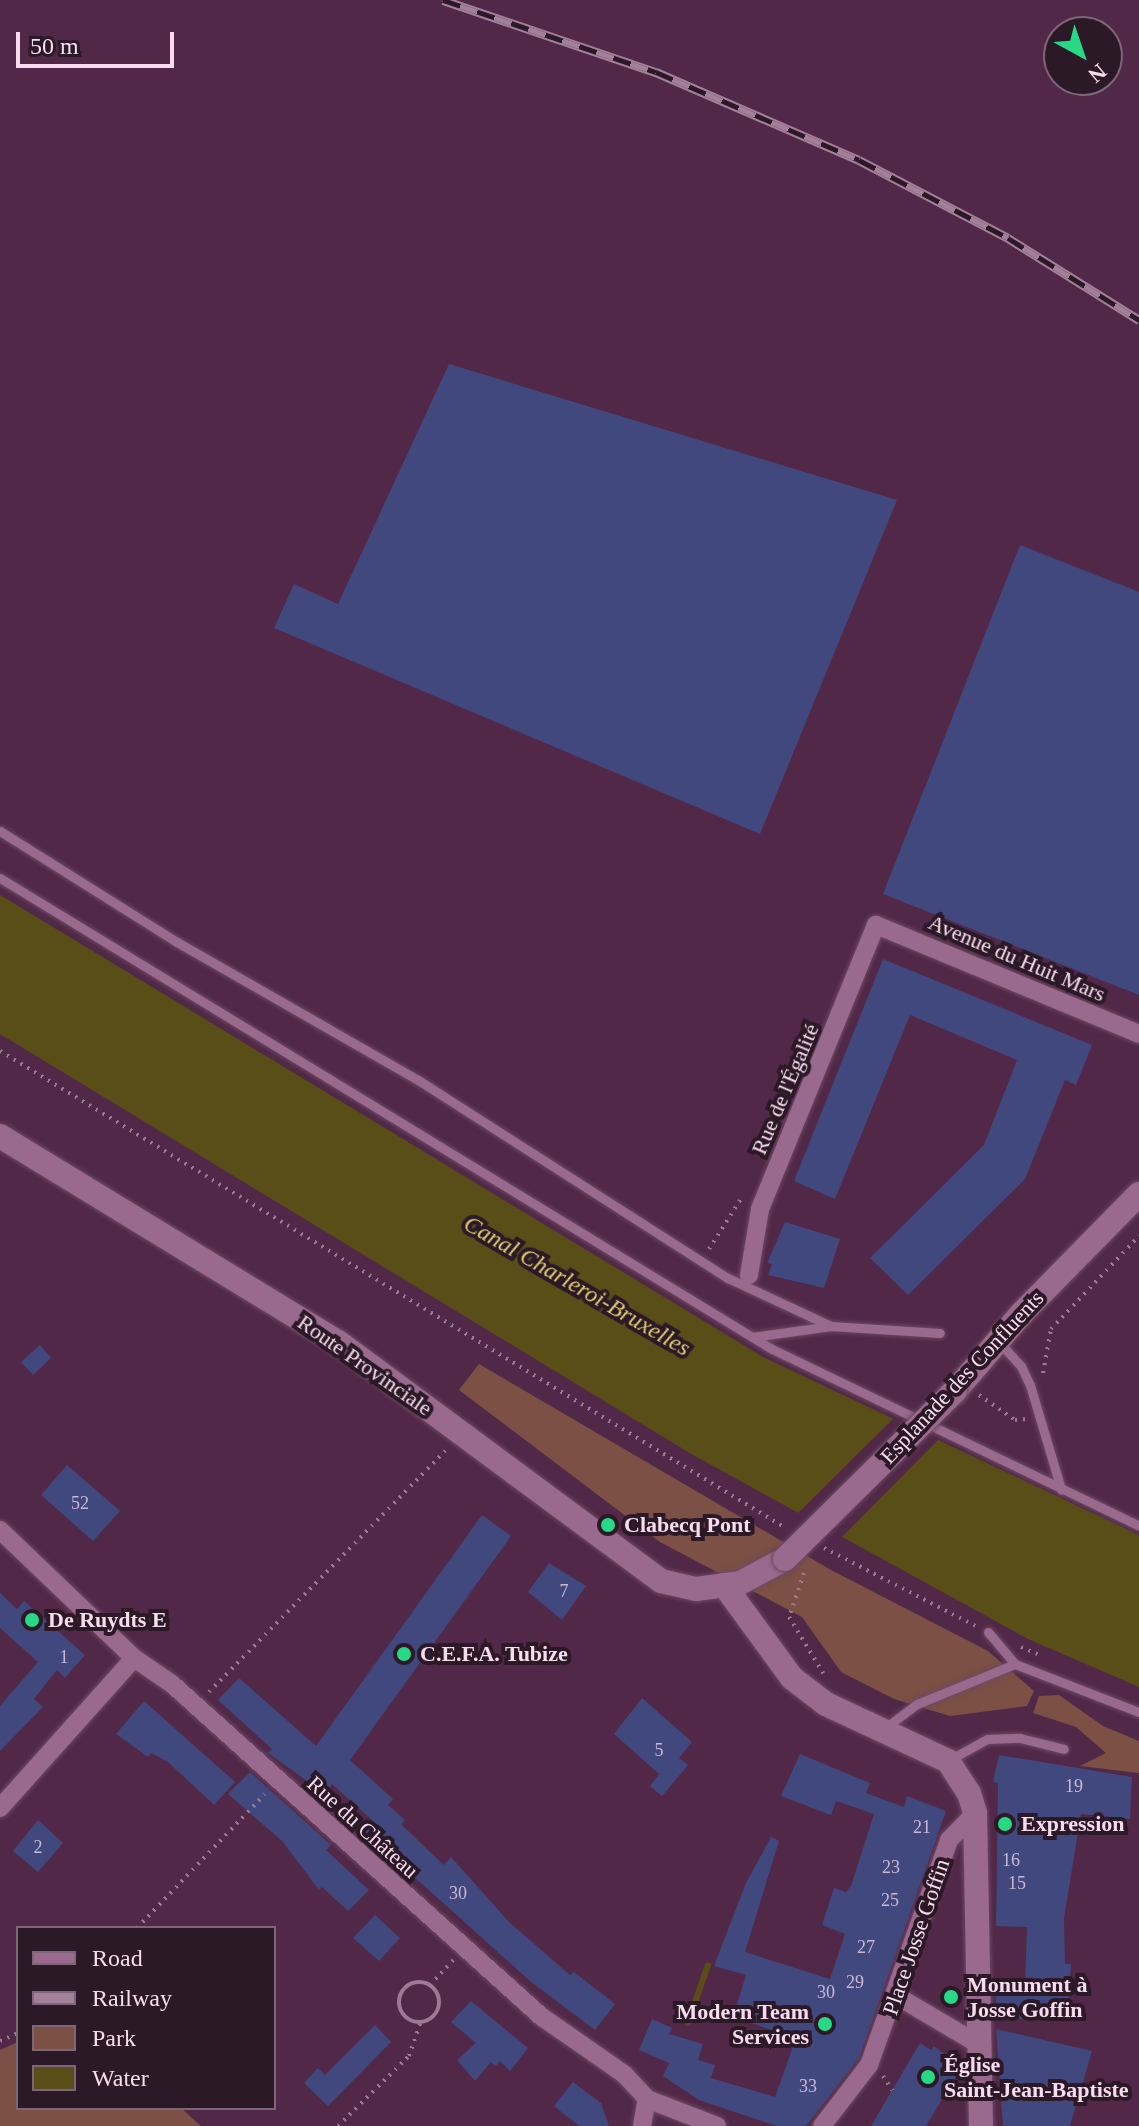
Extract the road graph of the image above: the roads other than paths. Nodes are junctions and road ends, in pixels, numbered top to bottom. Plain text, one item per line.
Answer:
1 (0, 831) edge
2 (0, 878) edge
3 (876, 925) joint
4 (1139, 1034) edge
5 (0, 1136) edge
6 (1139, 1194) edge
7 (749, 1275) dead end
8 (831, 1326) junction
9 (940, 1333) dead end
10 (752, 1337) junction
11 (998, 1341) junction
12 (1061, 1489) junction
13 (1139, 1526) edge
14 (0, 1530) edge
15 (796, 1561) joint
16 (724, 1585) junction
17 (988, 1632) road end
18 (134, 1658) junction
19 (1015, 1664) junction
20 (1139, 1712) edge
21 (885, 1728) junction
22 (1064, 1749) dead end
23 (948, 1761) junction
24 (0, 1808) edge
25 (975, 1813) junction
26 (897, 1996) junction
27 (980, 2045) junction
28 (647, 2099) junction
29 (642, 2126) edge
30 (717, 2126) edge
31 (822, 2126) edge
32 (981, 2126) edge

1 - 8 lane
2 - 10 lane
3 - 4 street, Avenue du Huit Mars
3 - 7 street, Rue de l'Égalité
5 - 16 main road, Route Provinciale
6 - 11 main road, Esplanade des Confluents
8 - 9 lane
8 - 10 lane
10 - 12 lane
11 - 12 lane
11 - 15 main road, Esplanade des Confluents, bridge
12 - 13 lane
14 - 18 street, Rue du Château
15 - 16 main road, Route Provinciale
16 - 21 main road
17 - 19 lane
18 - 24 street
18 - 28 street, Rue du Château
19 - 20 lane
19 - 21 lane
21 - 23 main road
22 - 23 lane
23 - 25 main road
25 - 26 street, Place Josse Goffin
25 - 27 main road, Place Josse Goffin
26 - 27 street
26 - 31 street, Place Josse Goffin
27 - 32 main road, Place Josse Goffin
28 - 29 street
28 - 30 street, Rue du Château

